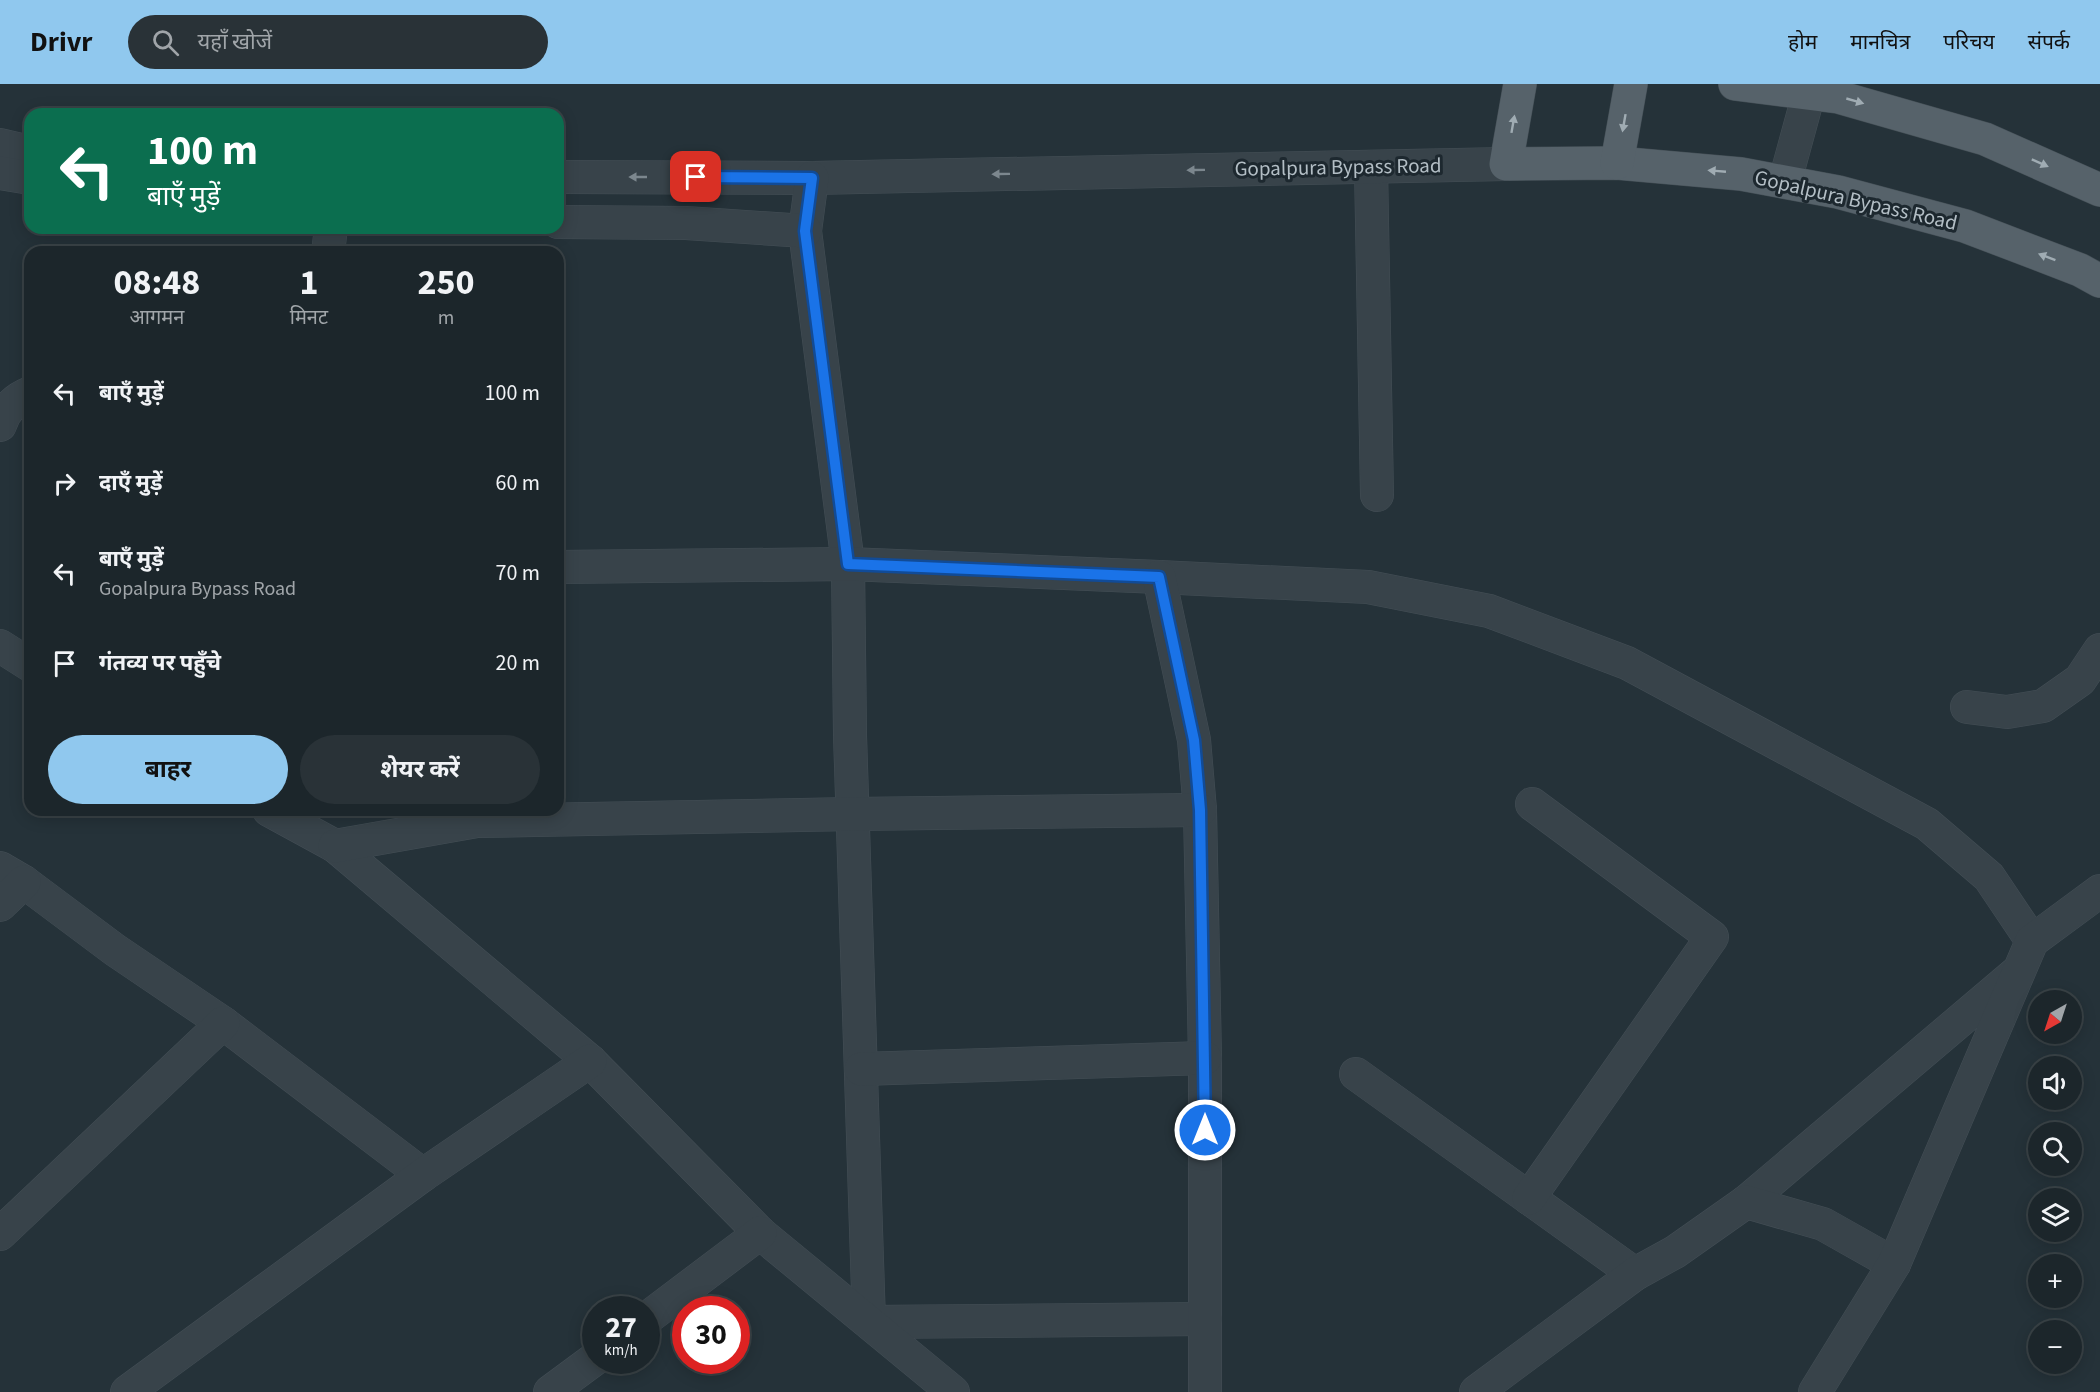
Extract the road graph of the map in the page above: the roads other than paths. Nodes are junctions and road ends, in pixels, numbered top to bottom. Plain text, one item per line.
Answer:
1 (1520, 84) edge
2 (1631, 84) edge
3 (1735, 84) edge
4 (1809, 93) junction
5 (1617, 163) junction
6 (1506, 164) junction
7 (1371, 167) junction
8 (564, 177) edge
9 (812, 178) junction
10 (1785, 181) junction
11 (2100, 190) edge
12 (564, 222) edge
13 (805, 231) junction
14 (2100, 281) edge
15 (24, 396) edge
16 (0, 425) edge
17 (1377, 495) dead end
18 (848, 564) junction
19 (564, 567) edge
20 (1159, 577) junction
21 (0, 646) edge
22 (2100, 650) edge
23 (24, 661) edge
24 (1967, 707) dead end
25 (1532, 804) dead end
26 (1200, 810) junction
27 (853, 814) junction
28 (280, 816) edge
29 (335, 846) junction
30 (12, 875) edge
31 (2100, 891) edge
32 (0, 905) edge
33 (2026, 955) junction
34 (223, 1023) junction
35 (1205, 1058) junction
36 (590, 1061) junction
37 (861, 1069) junction
38 (1356, 1074) dead end
39 (423, 1175) junction
40 (1529, 1198) junction
41 (1746, 1202) junction
42 (760, 1233) junction
43 (0, 1234) edge
44 (1894, 1264) junction
45 (1635, 1274) junction
46 (660, 1308) edge
47 (1205, 1319) junction
48 (869, 1322) junction
49 (582, 1368) edge
50 (127, 1392) edge
51 (550, 1392) edge
52 (953, 1392) edge
53 (1205, 1392) edge
54 (1476, 1392) edge
55 (1815, 1392) edge

6 -> 1 main road
2 -> 5 main road
3 - 4 main road
4 - 10 street
4 -> 11 main road
5 - 6 main road, Gopalpura Bypass Road
10 -> 5 main road, Gopalpura Bypass Road
6 - 7 street, Gopalpura Bypass Road
7 -> 9 street, Gopalpura Bypass Road
7 - 17 street
9 -> 8 street, Gopalpura Bypass Road
9 - 13 street
14 -> 10 main road, Gopalpura Bypass Road
12 - 13 street
13 - 18 street
15 - 16 street
18 - 19 street
18 - 20 street
18 - 27 street
20 - 26 street
20 - 33 street
21 - 23 street
22 - 24 street
25 - 40 street
26 - 27 street
26 - 35 street
27 - 29 street
27 - 37 street
28 - 29 street
29 - 36 street
30 - 32 street
30 - 34 street
31 - 33 street
33 - 41 street
33 - 44 street
34 - 39 street
34 - 43 street
35 - 37 street
35 - 47 street
36 - 39 street
36 - 42 street
37 - 48 street
38 - 40 street
39 - 50 street
40 - 45 street
41 - 44 street
41 - 45 street
42 - 46 street
42 - 48 street
44 - 55 street
45 - 54 street
47 - 48 street
47 - 53 street
48 - 52 street
49 - 51 street

